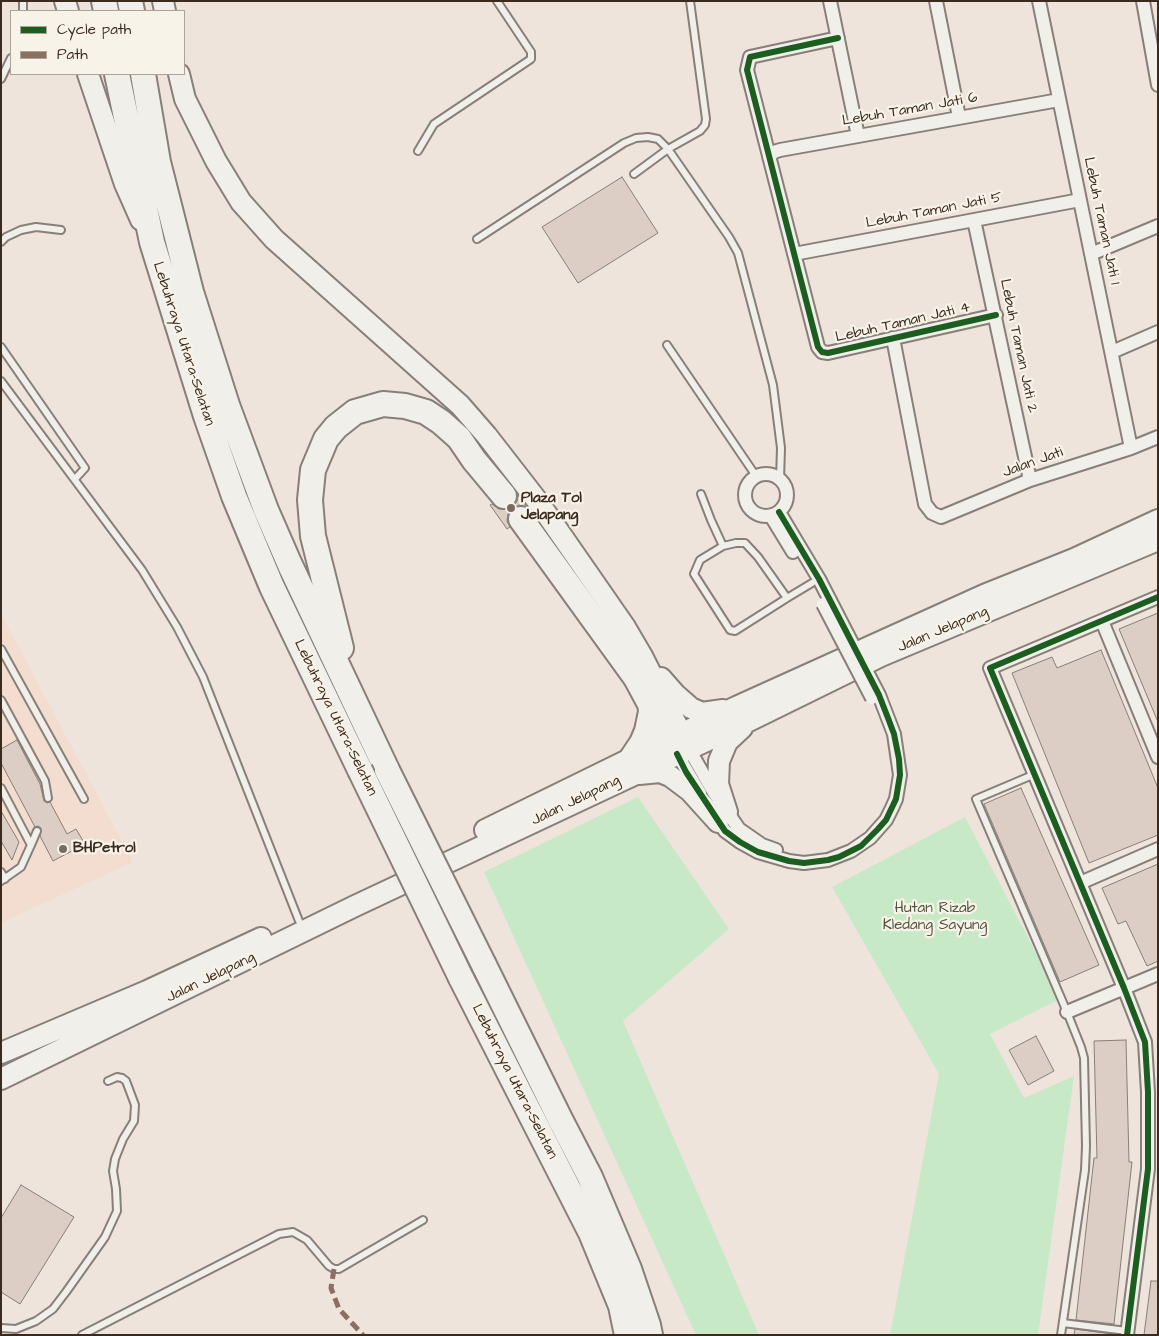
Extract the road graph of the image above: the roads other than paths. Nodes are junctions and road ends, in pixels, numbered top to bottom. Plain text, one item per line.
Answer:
1 (497, 1) edge
2 (690, 1) edge
3 (830, 1) edge
4 (936, 1) edge
5 (1039, 1) edge
6 (1143, 1) edge
7 (838, 38) junction
8 (10, 60) edge
9 (88, 75) edge
10 (117, 75) edge
11 (142, 75) edge
12 (178, 75) edge
13 (1, 79) edge
14 (1158, 85) edge
15 (1059, 100) junction
16 (959, 117) junction
17 (858, 136) junction
18 (668, 149) junction
19 (418, 151) dead end
20 (769, 157) junction
21 (634, 174) dead end
22 (1080, 200) junction
23 (974, 220) junction
24 (1158, 226) edge
25 (61, 230) dead end
26 (477, 239) dead end
27 (1, 242) edge
28 (152, 242) junction
29 (794, 254) junction
30 (1091, 254) junction
31 (996, 316) junction
32 (1158, 332) edge
33 (893, 338) junction
34 (667, 345) dead end
35 (1, 347) edge
36 (1112, 352) junction
37 (1, 381) edge
38 (1158, 437) edge
39 (1131, 448) junction
40 (756, 476) junction
41 (75, 479) junction
42 (780, 480) junction
43 (1030, 480) junction
44 (701, 494) dead end
45 (504, 496) dead end
46 (775, 514) junction
47 (521, 519) dead end
48 (1158, 520) edge
49 (1158, 540) edge
50 (724, 546) junction
51 (812, 583) junction
52 (1158, 597) edge
53 (788, 598) junction
54 (1102, 621) junction
55 (1, 649) edge
56 (642, 656) junction
57 (650, 700) junction
58 (2, 701) edge
59 (744, 713) junction
60 (368, 732) junction
61 (679, 744) junction
62 (1158, 757) edge
63 (631, 767) junction
64 (1034, 774) junction
65 (1, 788) edge
66 (48, 798) dead end
67 (84, 799) dead end
68 (722, 817) junction
69 (37, 831) dead end
70 (31, 845) junction
71 (1158, 849) edge
72 (1, 872) edge
73 (3, 880) edge
74 (1080, 883) junction
75 (300, 921) junction
76 (1158, 974) edge
77 (1124, 988) junction
78 (1067, 1012) junction
79 (1, 1052) edge
80 (1, 1079) edge
81 (108, 1081) dead end
82 (1153, 1091) edge
83 (1152, 1193) edge
84 (423, 1220) dead end
85 (1063, 1323) junction
86 (1, 1328) edge
87 (1127, 1333) edge
88 (82, 1335) edge
89 (627, 1335) edge
90 (650, 1335) edge
91 (1062, 1335) edge

1 - 19 lane
2 - 18 lane
3 - 7 street
4 - 16 street
5 - 15 street, Lebuh Taman Jati 1
6 - 14 street
7 - 17 street
7 - 20 street
8 - 13 lane
9 - 28 main road
10 - 28 highway, Lebuhraya Utara–Selatan
11 - 60 highway, Lebuhraya Utara–Selatan
12 - 56 main road
15 - 16 street, Lebuh Taman Jati 6
15 - 22 street, Lebuh Taman Jati 1
16 - 17 street, Lebuh Taman Jati 6
17 - 20 street, Lebuh Taman Jati 6
18 - 21 lane
18 - 26 lane
18 - 42 lane
20 - 29 street
22 - 23 street, Lebuh Taman Jati 5
22 - 30 street, Lebuh Taman Jati 1
23 - 29 street, Lebuh Taman Jati 5
23 - 31 street, Lebuh Taman Jati 2
24 - 30 street
25 - 27 lane
28 - 89 highway, Lebuhraya Utara–Selatan, bridge
29 - 33 street, Lebuh Taman Jati 4
30 - 36 street, Lebuh Taman Jati 1
31 - 33 street, Lebuh Taman Jati 4
31 - 43 street, Lebuh Taman Jati 2
32 - 36 street
33 - 43 street, Jalan Jati
34 - 40 lane
35 - 41 lane
36 - 39 street, Lebuh Taman Jati 1
37 - 41 lane
38 - 39 street, Jalan Jati
39 - 43 street, Jalan Jati
40 - 42 street
40 - 46 street
41 - 75 lane
42 - 46 street
44 - 50 lane
45 - 60 highway
46 - 51 street
46 - 68 street
47 - 57 highway
48 - 59 main road, Jalan Jelapang
49 - 59 main road, Jalan Jelapang
50 - 53 lane
50 - 53 lane
51 - 53 lane
51 - 68 street, bridge
52 - 54 street
54 - 62 street
54 - 64 street
55 - 67 lane
56 - 59 main road
56 - 61 main road
57 - 61 highway
57 - 63 highway
58 - 66 lane
59 - 61 main road, Jalan Jelapang
59 - 68 main road
60 - 90 highway, Lebuhraya Utara–Selatan, bridge
61 - 63 main road, Jalan Jelapang
61 - 68 street
63 - 68 main road
63 - 75 main road, Jalan Jelapang
63 - 80 main road, Jalan Jelapang
64 - 74 street
64 - 78 lane
65 - 70 lane
69 - 70 lane
70 - 73 lane
71 - 74 street
72 - 73 lane
74 - 77 street
75 - 79 main road, Jalan Jelapang
76 - 77 street
77 - 78 street
77 - 82 street
78 - 85 lane
81 - 86 lane
82 - 83 street
83 - 87 street
84 - 88 lane
85 - 87 lane
85 - 91 lane

